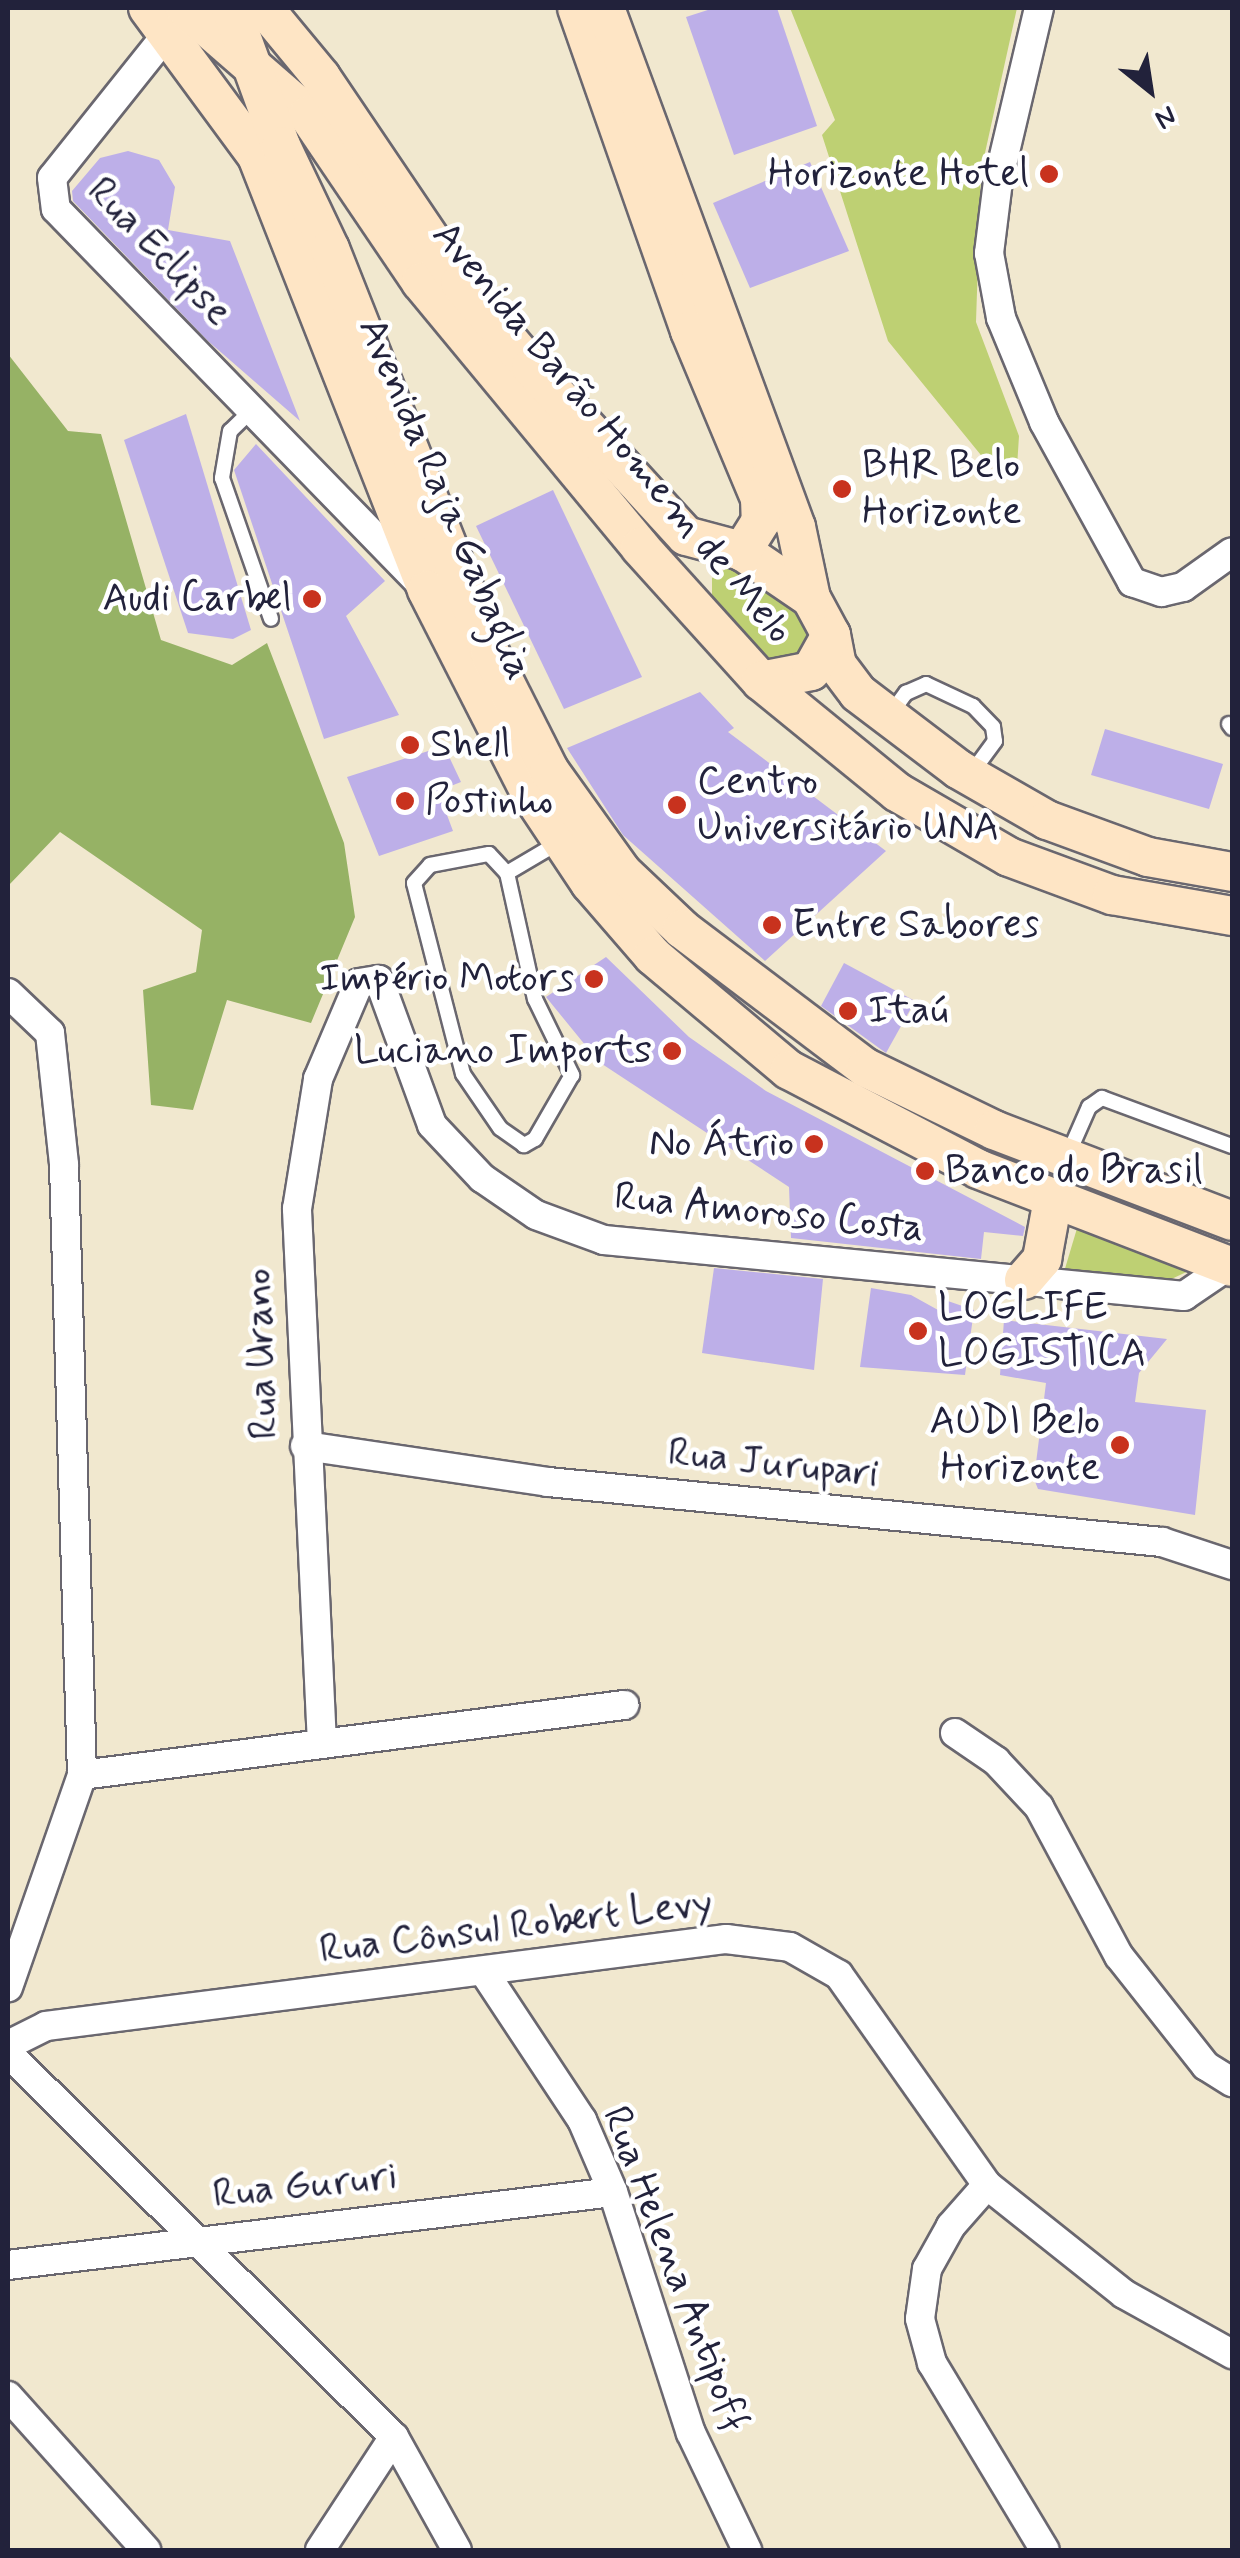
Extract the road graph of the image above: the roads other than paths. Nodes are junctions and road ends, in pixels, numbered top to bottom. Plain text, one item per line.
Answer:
1 (231, 8) edge
2 (264, 8) edge
3 (577, 8) edge
4 (605, 8) edge
5 (1039, 8) edge
6 (167, 16) edge
7 (248, 57) junction
8 (705, 330) junction
9 (255, 407) junction
10 (384, 488) junction
11 (348, 510) junction
12 (742, 552) junction
13 (1232, 552) edge
14 (427, 590) junction
15 (811, 598) junction
16 (699, 612) junction
17 (271, 619) dead end
18 (831, 636) junction
19 (762, 682) junction
20 (887, 718) junction
21 (969, 776) junction
22 (562, 841) junction
23 (1232, 872) edge
24 (508, 873) junction
25 (1232, 916) edge
26 (370, 978) joint
27 (8, 994) edge
28 (1232, 1146) edge
29 (1067, 1158) junction
30 (1053, 1198) junction
31 (1232, 1221) edge
32 (1230, 1266) edge
33 (1024, 1280) junction
34 (305, 1446) junction
35 (1232, 1565) edge
36 (624, 1705) dead end
37 (954, 1733) dead end
38 (322, 1744) junction
39 (82, 1775) junction
40 (484, 1972) junction
41 (8, 1986) edge
42 (8, 2045) edge
43 (8, 2053) edge
44 (1232, 2082) edge
45 (987, 2185) junction
46 (613, 2192) junction
47 (190, 2239) junction
48 (8, 2264) edge
49 (1232, 2354) edge
50 (8, 2396) edge
51 (394, 2437) junction
52 (146, 2550) edge
53 (320, 2550) edge
54 (457, 2550) edge
55 (748, 2550) edge
56 (1044, 2550) edge

1 - 7 main road, Avenida Raja Gabaglia
2 - 12 main road, Avenida Barão Homem de Melo
3 - 8 main road
4 - 8 main road
5 - 13 street
6 - 7 main road, Avenida Barão Homem de Melo
6 - 9 street, Rua Eclipse
6 - 10 main road, Avenida Raja Gabaglia
7 - 16 main road, Avenida Barão Homem de Melo
7 - 29 main road, Avenida Raja Gabaglia
8 - 12 main road
8 - 15 main road
9 - 11 street, Rua Eclipse
9 - 17 lane
10 - 11 street
10 - 14 main road, Avenida Raja Gabaglia
11 - 14 street, Rua Eclipse
12 - 15 main road, Avenida Barão Homem de Melo
12 - 16 main road
14 - 22 main road, Avenida Raja Gabaglia
15 - 18 main road, Avenida Barão Homem de Melo
16 - 19 main road, Avenida Barão Homem de Melo
18 - 19 main road
18 - 20 main road, Avenida Barão Homem de Melo
19 - 25 main road, Avenida Barão Homem de Melo
20 - 21 main road, Avenida Barão Homem de Melo
20 - 21 lane
21 - 23 main road, Avenida Barão Homem de Melo
22 - 24 lane
22 - 30 main road, Avenida Raja Gabaglia
24 - 24 lane
26 - 33 street, Rua Amoroso Costa
26 - 34 street, Rua Urano
27 - 39 street
28 - 29 lane
29 - 31 main road, Avenida Raja Gabaglia
30 - 32 main road, Avenida Raja Gabaglia
30 - 33 main road
32 - 33 street, Rua Amoroso Costa
34 - 35 street, Rua Jurupari
34 - 38 street, Rua Urano
36 - 38 street
37 - 44 street
38 - 39 street
39 - 41 street
40 - 42 street, Rua Cônsul Robert Levy
40 - 45 street, Rua Cônsul Robert Levy
40 - 46 street, Rua Helena Antipoff
43 - 47 street
45 - 49 street, Rua Cônsul Robert Levy
45 - 56 street
46 - 47 street, Rua Gururi
46 - 55 street, Rua Helena Antipoff
47 - 48 street, Rua Gururi
47 - 51 street
50 - 52 street
51 - 53 street
51 - 54 street

